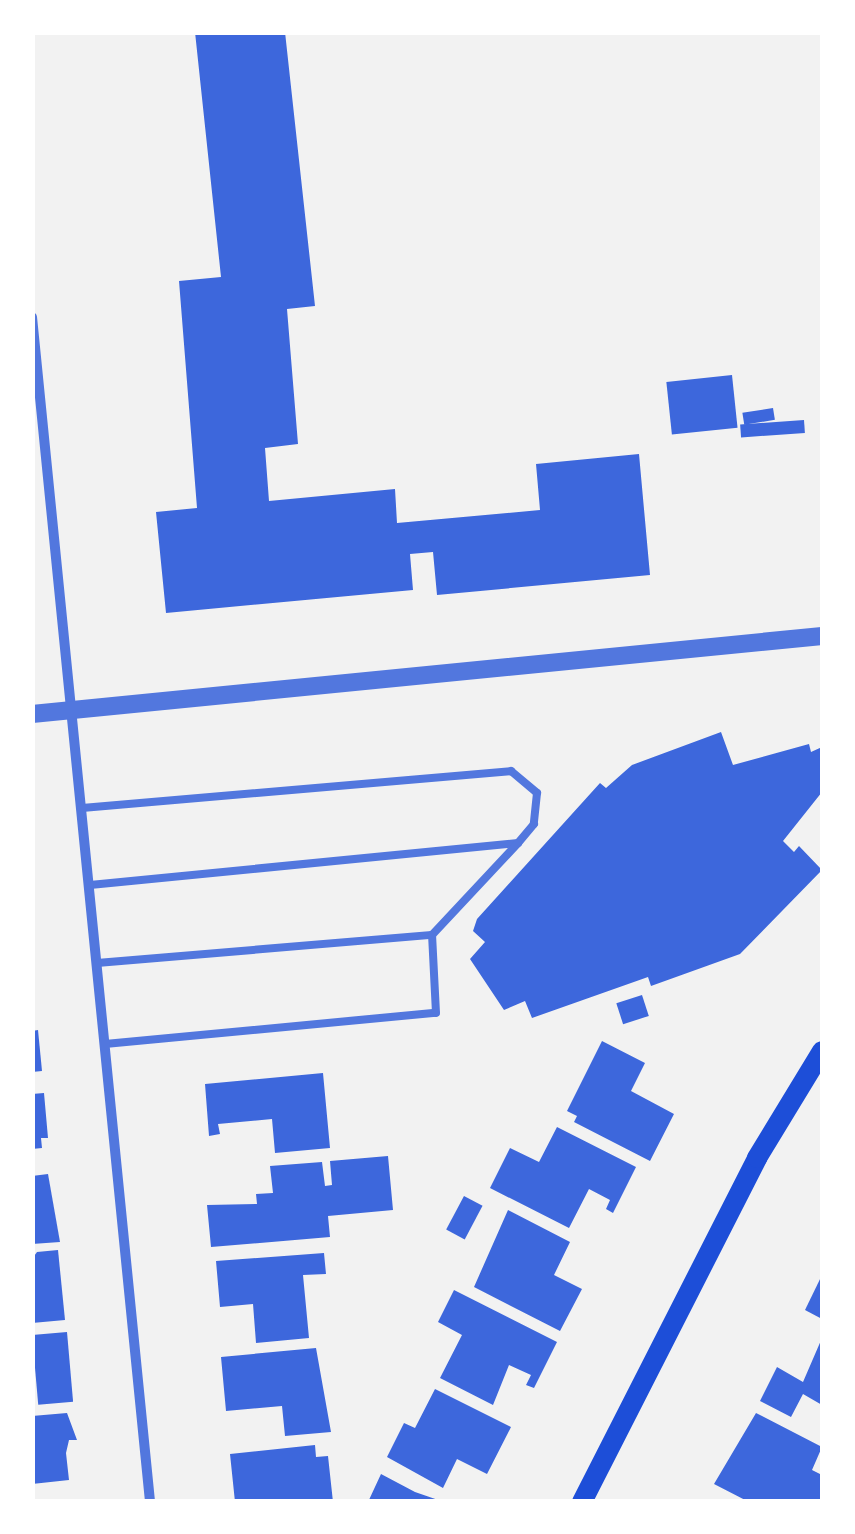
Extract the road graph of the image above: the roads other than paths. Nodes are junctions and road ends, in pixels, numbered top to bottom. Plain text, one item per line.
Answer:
1 (32, 317) edge
2 (822, 636) edge
3 (72, 711) junction
4 (32, 714) edge
5 (82, 808) junction
6 (518, 843) junction
7 (90, 886) junction
8 (432, 934) junction
9 (97, 963) junction
10 (105, 1044) junction
11 (822, 1051) edge
12 (584, 1501) edge
13 (150, 1502) edge

1 - 3 street
2 - 3 street
3 - 4 street
3 - 5 street
5 - 6 lane
5 - 7 street
6 - 7 lane
6 - 8 lane
7 - 9 street
8 - 9 lane
8 - 10 lane
9 - 10 street
10 - 13 street
11 - 12 main road

